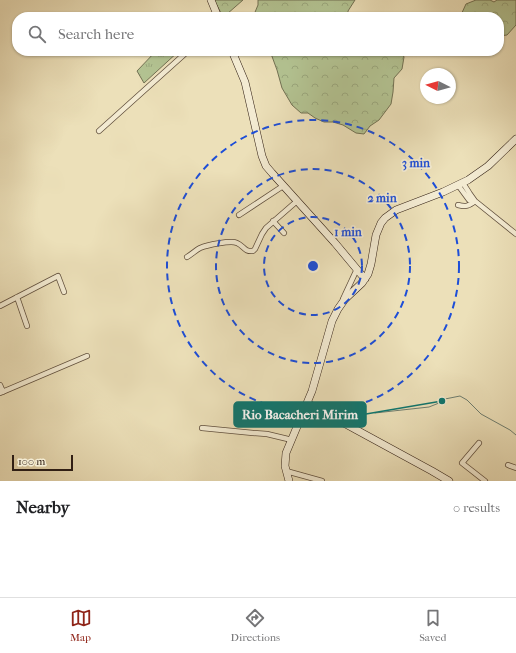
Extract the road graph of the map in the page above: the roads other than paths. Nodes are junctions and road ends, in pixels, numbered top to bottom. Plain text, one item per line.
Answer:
1 (211, 0) edge
2 (216, 12) edge
3 (182, 56) edge
4 (234, 56) edge
5 (99, 131) dead end
6 (516, 139) edge
7 (460, 184) junction
8 (283, 186) junction
9 (297, 201) junction
10 (475, 201) junction
11 (458, 205) dead end
12 (239, 215) dead end
13 (273, 221) junction
14 (284, 233) dead end
15 (516, 234) edge
16 (188, 257) dead end
17 (357, 269) junction
18 (365, 279) junction
19 (64, 292) dead end
20 (17, 297) junction
21 (341, 304) junction
22 (0, 306) edge
23 (27, 326) dead end
24 (87, 356) dead end
25 (0, 385) edge
26 (1, 393) edge
27 (307, 403) junction
28 (202, 428) dead end
29 (292, 440) junction
30 (479, 443) dead end
31 (508, 465) dead end
32 (516, 468) edge
33 (286, 471) junction
34 (289, 481) edge
35 (322, 481) edge
36 (449, 481) edge
37 (485, 481) edge

1 - 2 main road
3 - 5 street
4 - 8 main road
6 - 7 main road
7 - 10 street
7 - 18 main road
8 - 9 main road
8 - 12 street
9 - 13 street
9 - 17 main road
10 - 11 street
10 - 15 street
13 - 14 street
13 - 16 street
17 - 18 main road
17 - 21 street
18 - 21 main road
19 - 20 street
20 - 22 street
20 - 23 street
21 - 27 main road
24 - 26 street
25 - 26 street
27 - 29 main road
27 - 36 main road
28 - 29 street
29 - 33 main road
30 - 37 street
31 - 32 street
33 - 34 main road
33 - 35 street

